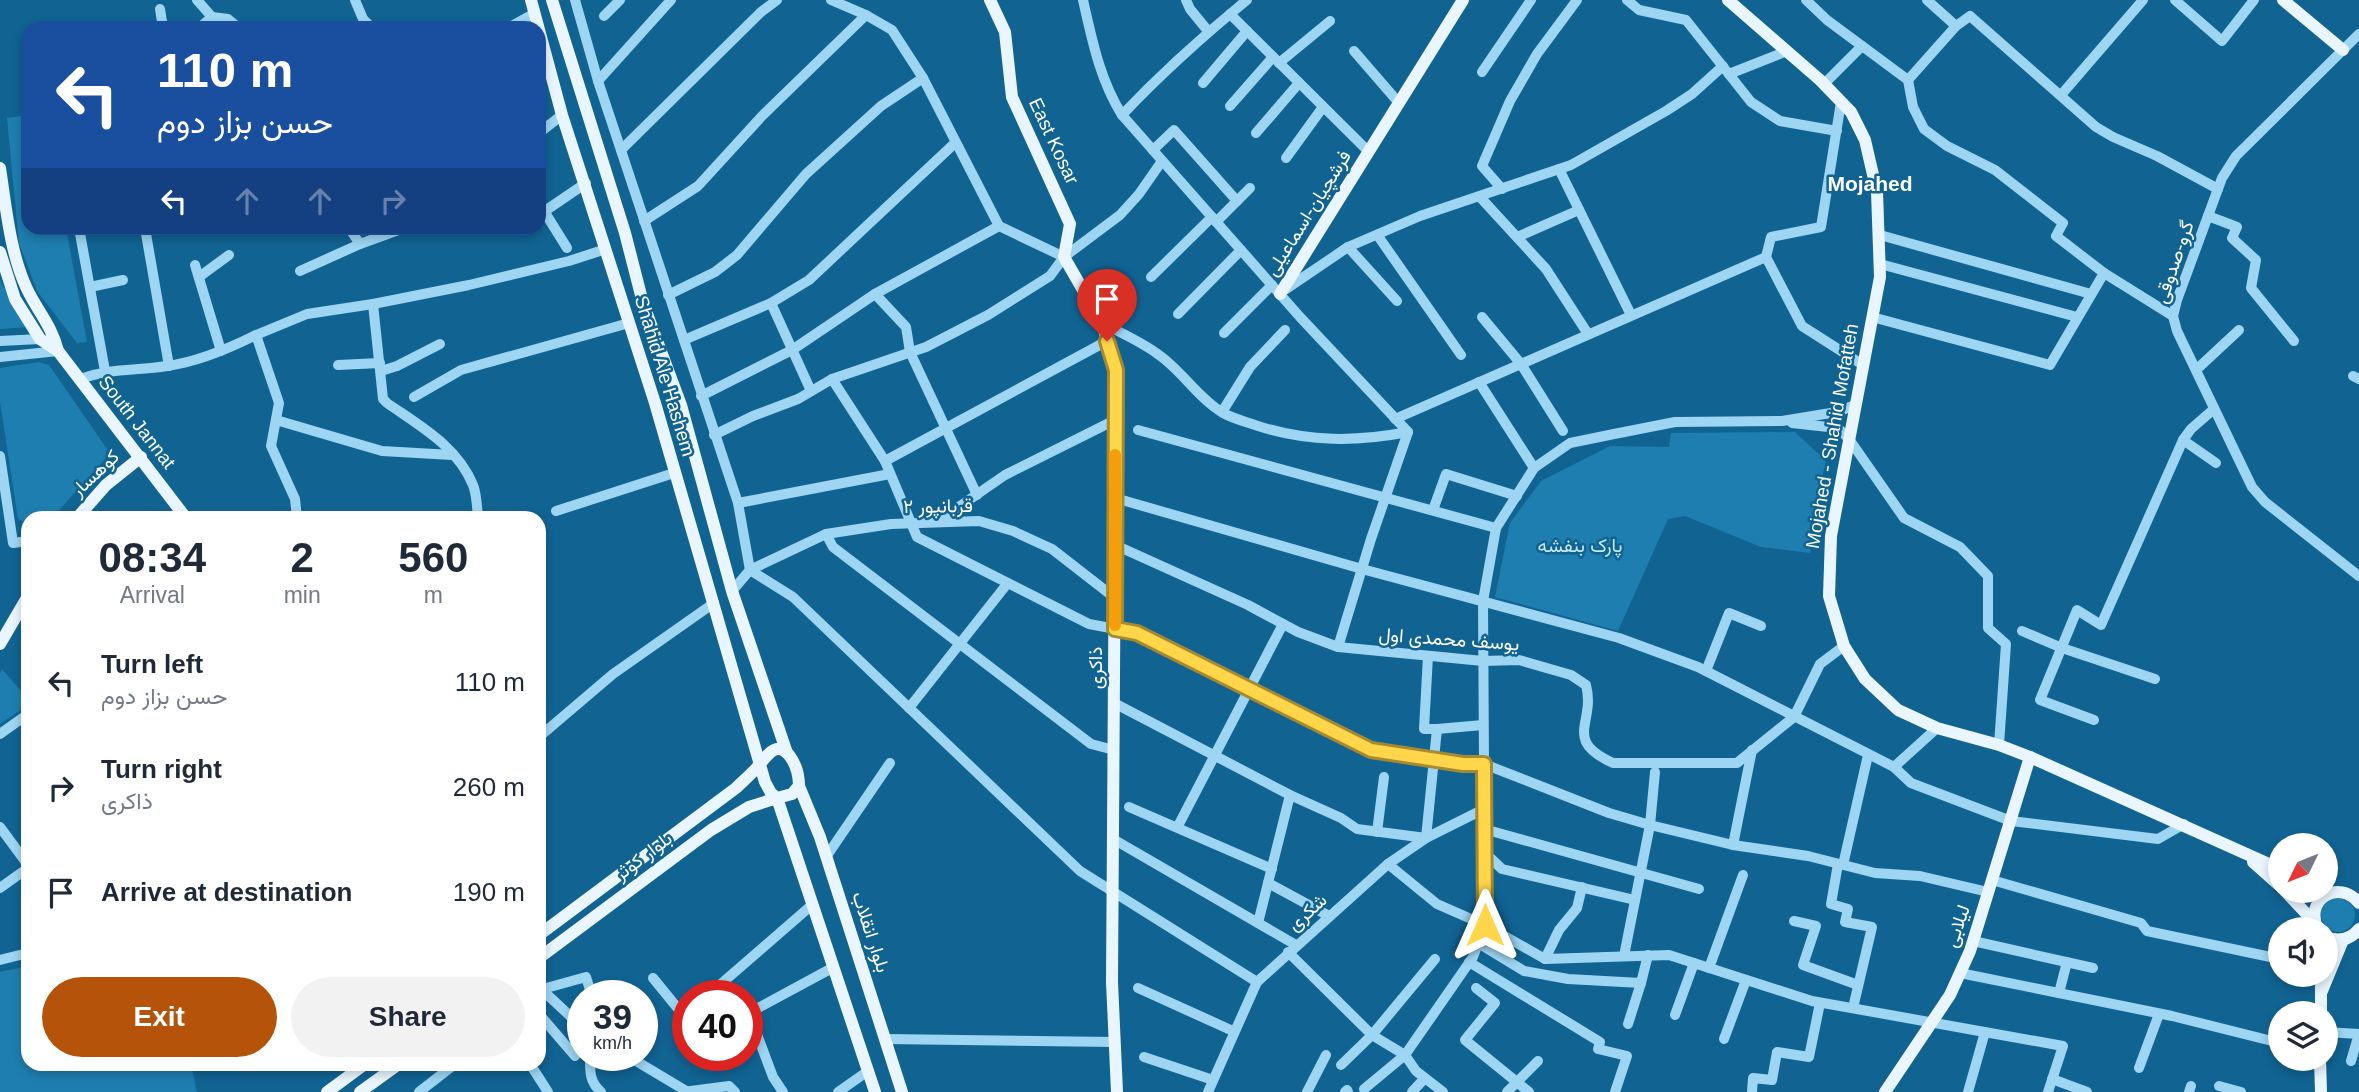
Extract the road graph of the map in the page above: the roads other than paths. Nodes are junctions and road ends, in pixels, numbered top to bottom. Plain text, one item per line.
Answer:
1 (197, 0) edge
2 (355, 0) edge
3 (531, 0) edge
4 (552, 0) edge
5 (575, 0) edge
6 (620, 0) edge
7 (671, 0) edge
8 (778, 0) edge
9 (831, 0) edge
10 (990, 0) edge
11 (1083, 0) edge
12 (1186, 0) edge
13 (1247, 0) edge
14 (1463, 0) edge
15 (1531, 0) edge
16 (1577, 0) edge
17 (1627, 0) edge
18 (1728, 0) edge
19 (1806, 0) edge
20 (1927, 0) edge
21 (2143, 0) edge
22 (2175, 0) edge
23 (2255, 0) edge
24 (2283, 0) edge
25 (160, 9) dead end
26 (535, 13) junction
27 (1230, 14) junction
28 (866, 15) junction
29 (212, 16) junction
30 (604, 16) dead end
31 (1330, 20) dead end
32 (162, 21) edge
33 (207, 21) edge
34 (230, 21) edge
35 (365, 21) edge
36 (521, 21) edge
37 (537, 21) edge
38 (1956, 26) junction
39 (1208, 31) junction
40 (1247, 31) junction
41 (2359, 34) edge
42 (1862, 46) junction
43 (2343, 50) junction
44 (1354, 51) dead end
45 (1787, 51) junction
46 (546, 55) edge
47 (1276, 60) junction
48 (1726, 70) junction
49 (1482, 72) dead end
50 (923, 78) junction
51 (1908, 80) junction
52 (598, 81) junction
53 (1203, 83) dead end
54 (1299, 83) junction
55 (1825, 84) junction
56 (2061, 95) junction
57 (1841, 102) junction
58 (1399, 103) junction
59 (1230, 106) dead end
60 (1323, 107) junction
61 (562, 115) junction
62 (1122, 115) junction
63 (546, 128) edge
64 (1837, 131) junction
65 (1256, 132) dead end
66 (955, 143) junction
67 (621, 150) junction
68 (1153, 150) junction
69 (1369, 152) junction
70 (1286, 158) dead end
71 (1162, 161) junction
72 (0, 168) edge
73 (1559, 169) junction
74 (586, 183) junction
75 (1250, 188) dead end
76 (1502, 189) junction
77 (2218, 189) junction
78 (1480, 197) junction
79 (1237, 201) junction
80 (546, 210) edge
81 (1579, 210) junction
82 (2208, 216) junction
83 (1214, 219) junction
84 (546, 220) edge
85 (644, 221) junction
86 (999, 226) junction
87 (80, 235) edge
88 (146, 235) edge
89 (353, 235) edge
90 (385, 235) edge
91 (1880, 235) junction
92 (1378, 236) junction
93 (1517, 237) junction
94 (360, 244) junction
95 (1348, 247) junction
96 (567, 248) dead end
97 (606, 249) junction
98 (1241, 250) junction
99 (0, 252) edge
100 (229, 255) dead end
101 (1064, 257) junction
102 (1766, 257) junction
103 (1880, 264) junction
104 (195, 265) dead end
105 (300, 271) dead end
106 (2104, 273) junction
107 (199, 276) junction
108 (1151, 277) dead end
109 (123, 280) dead end
110 (90, 287) junction
111 (1276, 290) junction
112 (875, 294) junction
113 (2091, 294) junction
114 (668, 295) junction
115 (1397, 301) dead end
116 (771, 303) junction
117 (373, 304) junction
118 (1178, 314) dead end
119 (1631, 316) junction
120 (2173, 316) junction
121 (1482, 317) dead end
122 (1872, 317) junction
123 (2077, 317) junction
124 (629, 323) junction
125 (1102, 323) junction
126 (1285, 330) dead end
127 (2239, 330) dead end
128 (1224, 333) dead end
129 (1588, 334) junction
130 (256, 335) junction
131 (40, 339) junction
132 (684, 340) junction
133 (0, 341) edge
134 (1107, 341) junction
135 (2294, 341) dead end
136 (440, 344) dead end
137 (792, 350) junction
138 (58, 351) junction
139 (221, 352) junction
140 (911, 352) junction
141 (1461, 355) dead end
142 (0, 358) edge
143 (1521, 363) junction
144 (338, 365) dead end
145 (1863, 365) junction
146 (169, 366) junction
147 (380, 367) junction
148 (2196, 370) junction
149 (105, 371) junction
150 (80, 379) junction
151 (832, 379) junction
152 (1479, 382) junction
153 (811, 391) junction
154 (701, 396) junction
155 (414, 397) dead end
156 (1855, 405) junction
157 (2214, 409) junction
158 (1222, 412) junction
159 (1395, 419) junction
160 (276, 420) junction
161 (1115, 420) junction
162 (1782, 421) junction
163 (946, 428) junction
164 (1138, 430) dead end
165 (1563, 431) dead end
166 (1408, 432) junction
167 (714, 435) junction
168 (1849, 439) junction
169 (2183, 440) junction
170 (452, 455) junction
171 (0, 456) edge
172 (141, 457) junction
173 (885, 461) junction
174 (2216, 463) dead end
175 (1534, 468) junction
176 (674, 473) junction
177 (1, 474) edge
178 (890, 474) junction
179 (977, 495) junction
180 (1517, 496) junction
181 (1385, 497) junction
182 (1115, 498) junction
183 (738, 503) junction
184 (1433, 510) junction
185 (83, 511) edge
186 (181, 511) edge
187 (297, 511) edge
188 (477, 511) edge
189 (556, 511) dead end
190 (935, 524) junction
191 (911, 525) junction
192 (1496, 528) junction
193 (826, 534) junction
194 (21, 542) edge
195 (13, 543) junction
196 (0, 545) edge
197 (1115, 545) junction
198 (1362, 569) junction
199 (750, 570) junction
200 (2359, 576) edge
201 (1007, 584) junction
202 (732, 591) junction
203 (1115, 598) junction
204 (1483, 601) junction
205 (714, 603) junction
206 (21, 608) edge
207 (1283, 624) junction
208 (1761, 626) dead end
209 (1115, 629) junction
210 (2022, 631) dead end
211 (959, 643) junction
212 (0, 644) edge
213 (1844, 646) junction
214 (1338, 647) junction
215 (2062, 648) junction
216 (1428, 656) junction
217 (1483, 661) junction
218 (1706, 671) junction
219 (2155, 679) dead end
220 (1248, 690) junction
221 (1114, 703) junction
222 (909, 708) junction
223 (1794, 716) junction
224 (21, 719) edge
225 (2094, 720) dead end
226 (1483, 725) junction
227 (1937, 728) junction
228 (1437, 729) junction
229 (546, 731) edge
230 (0, 734) edge
231 (1999, 745) junction
232 (1114, 750) junction
233 (1752, 750) junction
234 (787, 753) junction
235 (1868, 755) junction
236 (1214, 756) junction
237 (2030, 757) junction
238 (1434, 760) junction
239 (761, 763) junction
240 (890, 763) dead end
241 (1484, 764) junction
242 (1894, 767) junction
243 (1655, 772) dead end
244 (1384, 777) dead end
245 (799, 786) junction
246 (1290, 795) junction
247 (778, 798) junction
248 (1129, 807) dead end
249 (1484, 809) junction
250 (2011, 821) junction
251 (2184, 824) junction
252 (1650, 825) junction
253 (0, 827) edge
254 (1178, 827) junction
255 (1484, 829) junction
256 (1377, 832) junction
257 (806, 838) junction
258 (1426, 838) junction
259 (1113, 839) junction
260 (661, 844) junction
261 (1733, 845) junction
262 (1485, 852) junction
263 (2242, 853) junction
264 (21, 856) edge
265 (826, 857) junction
266 (672, 858) junction
267 (1388, 864) junction
268 (1840, 864) junction
269 (2268, 864) edge
270 (1272, 869) junction
271 (21, 872) edge
272 (1640, 874) junction
273 (1743, 875) dead end
274 (2268, 876) edge
275 (1268, 883) junction
276 (1990, 886) junction
277 (1581, 887) junction
278 (0, 888) edge
279 (1699, 889) dead end
280 (2338, 891) edge
281 (1113, 894) junction
282 (2357, 896) edge
283 (1635, 900) junction
284 (2296, 903) edge
285 (813, 904) junction
286 (1329, 916) junction
287 (2308, 917) edge
288 (1794, 920) dead end
289 (1258, 923) junction
290 (1485, 925) junction
291 (2359, 929) edge
292 (546, 930) edge
293 (2338, 940) edge
294 (2343, 940) junction
295 (1973, 941) junction
296 (1478, 943) junction
297 (1292, 949) junction
298 (546, 953) edge
299 (21, 955) edge
300 (1648, 955) junction
301 (1624, 956) junction
302 (2268, 957) edge
303 (1545, 958) junction
304 (1435, 959) dead end
305 (0, 960) edge
306 (1469, 962) junction
307 (2067, 962) junction
308 (1694, 963) junction
309 (834, 967) junction
310 (1709, 968) junction
311 (2093, 968) dead end
312 (1960, 973) junction
313 (653, 978) dead end
314 (726, 980) edge
315 (1746, 980) junction
316 (567, 982) edge
317 (1257, 982) junction
318 (1641, 983) junction
319 (1857, 985) junction
320 (546, 987) edge
321 (2322, 987) edge
322 (1138, 988) dead end
323 (1476, 988) dead end
324 (2322, 991) junction
325 (2059, 993) junction
326 (546, 995) edge
327 (672, 1000) edge
328 (2322, 1001) edge
329 (1820, 1003) junction
330 (763, 1006) edge
331 (1853, 1008) junction
332 (567, 1014) edge
333 (2159, 1014) junction
334 (1675, 1016) dead end
335 (546, 1022) edge
336 (1931, 1022) junction
337 (1628, 1024) dead end
338 (1233, 1031) junction
339 (1985, 1032) junction
340 (2338, 1033) edge
341 (1372, 1035) junction
342 (885, 1039) junction
343 (1724, 1040) dead end
344 (2268, 1041) edge
345 (1115, 1042) junction
346 (567, 1047) edge
347 (763, 1052) edge
348 (1326, 1055) dead end
349 (1405, 1055) junction
350 (1144, 1057) dead end
351 (1538, 1061) dead end
352 (2351, 1061) dead end
353 (1341, 1065) dead end
354 (2139, 1068) dead end
355 (356, 1071) edge
356 (389, 1071) edge
357 (446, 1071) edge
358 (534, 1071) edge
359 (590, 1071) edge
360 (653, 1071) edge
361 (2320, 1071) edge
362 (868, 1072) junction
363 (1424, 1079) junction
364 (2052, 1079) junction
365 (1213, 1080) junction
366 (1517, 1082) junction
367 (2219, 1086) dead end
368 (1364, 1089) dead end
369 (686, 1091) edge
370 (327, 1092) edge
371 (360, 1092) edge
372 (419, 1092) edge
373 (548, 1092) edge
374 (601, 1092) edge
375 (735, 1092) edge
376 (783, 1092) edge
377 (838, 1092) edge
378 (874, 1092) edge
379 (902, 1092) edge
380 (1117, 1092) edge
381 (1208, 1092) edge
382 (1307, 1092) edge
383 (1412, 1092) edge
384 (1443, 1092) edge
385 (1507, 1092) edge
386 (1529, 1092) edge
387 (1615, 1092) edge
388 (1752, 1092) edge
389 (1885, 1092) edge
390 (1968, 1092) edge
391 (2048, 1092) edge
392 (2087, 1092) edge
393 (2241, 1092) edge
394 (2320, 1092) edge

1 - 29 street
2 - 35 street
3 - 26 main road, Shahid Ale Hashem
4 - 202 main road, Shahid Ale Hashem
5 - 52 street
6 - 30 street
7 - 52 street
8 - 67 street
9 - 28 street
10 - 101 main road, East Kosar
11 - 62 street
12 - 39 street
13 - 27 street
14 - 58 main road, فرشچیان-اسماعیلی
15 - 49 street
16 - 76 street
17 - 48 street
18 - 45 main road, Mojahed - Shahid Mofatteh
19 - 42 street
20 - 38 street
21 - 56 street
22 - 23 street
24 - 43 main road
25 - 32 street
26 - 36 street
26 - 37 main road, Shahid Ale Hashem
27 - 39 street
27 - 40 street
28 - 50 street
28 - 85 street
29 - 33 street
29 - 34 street
31 - 47 street
38 - 51 street
38 - 56 street
39 - 62 street
40 - 47 street
40 - 53 street
41 - 43 street, گرو-صدوقی
42 - 51 street
42 - 55 street
43 - 77 street, گرو-صدوقی
44 - 58 street
45 - 48 street
45 - 55 main road, Mojahed - Shahid Mofatteh
46 - 61 main road, Shahid Ale Hashem
47 - 54 street
47 - 59 street
48 - 64 street
48 - 73 street
50 - 66 street
50 - 114 street
51 - 106 street
52 - 67 street
54 - 60 street
54 - 65 street
55 - 57 main road, Mojahed - Shahid Mofatteh
56 - 77 street
57 - 64 street
57 - 91 main road, Mojahed - Shahid Mofatteh
58 - 69 main road, فرشچیان-اسماعیلی
60 - 69 street
60 - 70 street
61 - 63 street
61 - 74 main road, Shahid Ale Hashem
62 - 68 street
64 - 102 street
66 - 86 street
66 - 116 street
67 - 85 street
68 - 71 street
68 - 79 street
69 - 111 main road, فرشچیان-اسماعیلی
71 - 83 street
71 - 101 street
72 - 138 main road, South Jannat
73 - 76 street
73 - 81 street
74 - 80 street
74 - 97 main road, Shahid Ale Hashem
75 - 79 street
76 - 78 street
77 - 82 street, گرو-صدوقی
78 - 92 street
78 - 93 street
79 - 83 street
81 - 93 street
81 - 119 street
82 - 120 street, گرو-صدوقی
82 - 135 street
83 - 98 street
83 - 108 street
84 - 96 street
85 - 114 street
86 - 101 street
86 - 112 street
87 - 110 street
88 - 146 street
89 - 94 street
90 - 94 street
91 - 103 main road, Mojahed - Shahid Mofatteh
91 - 113 street
92 - 95 street
92 - 141 street
93 - 129 street
94 - 105 street
95 - 111 street
95 - 115 street
97 - 117 street
97 - 124 main road, Shahid Ale Hashem
98 - 111 street
98 - 118 street
99 - 131 main road, South Jannat
100 - 107 street
101 - 125 main road, ذاکری
101 - 140 street
102 - 119 street
102 - 145 street
103 - 122 main road, Mojahed - Shahid Mofatteh
103 - 123 street
104 - 107 street
106 - 113 street
106 - 120 street
107 - 139 street
109 - 110 street
110 - 149 street
111 - 128 street
111 - 159 street
112 - 137 street
112 - 140 street
113 - 123 street
114 - 132 street
116 - 132 street
116 - 137 street
117 - 130 street
117 - 147 street
119 - 129 street
120 - 148 street, گرو-صدوقی
121 - 143 street
122 - 123 street
122 - 145 main road, Mojahed - Shahid Mofatteh
124 - 155 street
124 - 176 main road, Shahid Ale Hashem
125 - 134 main road, ذاکری
125 - 158 street
126 - 158 street
127 - 148 street
129 - 143 street
130 - 139 street
130 - 160 street
131 - 133 street
131 - 138 main road, South Jannat
132 - 154 street
134 - 161 main road, ذاکری
134 - 163 street
136 - 147 street
137 - 153 street
137 - 154 street
138 - 142 street
138 - 150 main road, South Jannat
139 - 146 street
140 - 151 street
140 - 163 street
143 - 152 street
143 - 165 street
144 - 147 street
145 - 156 main road, Mojahed - Shahid Mofatteh
146 - 149 street
147 - 170 street
148 - 157 street, گرو-صدوقی
149 - 150 street
150 - 172 main road, South Jannat
151 - 153 street
151 - 173 street
152 - 159 street
152 - 175 street
153 - 167 street
154 - 167 street
156 - 162 street
156 - 168 main road, Mojahed - Shahid Mofatteh
157 - 169 street
157 - 200 street, گرو-صدوقی
158 - 166 street
159 - 166 street
160 - 170 street
160 - 187 street
161 - 179 street
161 - 182 main road, ذاکری
162 - 168 street
162 - 175 street
163 - 173 street
163 - 179 street
164 - 181 street
166 - 181 street
167 - 183 street
168 - 213 main road, Mojahed - Shahid Mofatteh
168 - 231 street
169 - 174 street
169 - 215 street
170 - 188 street
171 - 177 street
172 - 185 main road, کوهسار
172 - 186 main road, South Jannat
173 - 178 street
175 - 180 street
176 - 189 street
176 - 205 main road, Shahid Ale Hashem
177 - 195 street
178 - 183 street
178 - 191 street
179 - 190 street
180 - 184 street
180 - 192 street
181 - 184 street
181 - 198 street
182 - 197 main road, ذاکری
182 - 198 street
183 - 199 street
184 - 192 street
190 - 191 street, قربانپور ۲
190 - 203 street, قربانپور ۲
191 - 193 street, قربانپور ۲
191 - 201 street
192 - 204 street
193 - 199 street, قربانپور ۲
193 - 211 street
194 - 195 street
195 - 196 street
197 - 203 main road, ذاکری
197 - 207 street, یوسف محمدی اول
198 - 204 street
198 - 214 street
199 - 202 street
199 - 222 street
201 - 209 street
201 - 211 street
202 - 234 main road, Shahid Ale Hashem
203 - 209 main road, ذاکری
204 - 217 street
204 - 218 street
205 - 229 street
205 - 239 main road, Shahid Ale Hashem
206 - 212 main road
207 - 214 street, یوسف محمدی اول
207 - 220 street
208 - 218 street
209 - 220 street
209 - 221 main road, ذاکری
210 - 215 street
211 - 222 street
211 - 232 street
213 - 223 street, یوسف محمدی اول
213 - 227 main road, Mojahed - Shahid Mofatteh
214 - 216 street, یوسف محمدی اول
215 - 219 street
215 - 225 street
216 - 217 street, یوسف محمدی اول
216 - 228 street
217 - 226 street
217 - 233 street, یوسف محمدی اول
218 - 223 street
220 - 236 street
220 - 238 street
221 - 232 main road, ذاکری
221 - 236 street
222 - 281 street
223 - 233 street, یوسف محمدی اول
223 - 235 street
224 - 230 street
226 - 228 street
226 - 241 street
227 - 231 main road, Mojahed - Shahid Mofatteh
227 - 242 street
228 - 238 street
231 - 237 main road, Mojahed - Shahid Mofatteh
232 - 259 main road, ذاکری
233 - 261 street
234 - 239 main road
234 - 245 main road
235 - 242 street
235 - 268 street
236 - 246 street
236 - 254 street
237 - 250 main road, لیلابی
237 - 251 main road, Mojahed - Shahid Mofatteh
238 - 241 street
238 - 258 street
239 - 247 main road
239 - 260 main road, بلوار کوثر
240 - 265 street
241 - 249 street
241 - 252 street
242 - 250 street
243 - 252 street
244 - 256 street
245 - 247 main road
245 - 257 main road, بلوار انقلاب
246 - 256 street
246 - 270 street
247 - 257 main road, بلوار انقلاب
247 - 266 main road, بلوار کوثر
248 - 254 street
249 - 255 street
249 - 258 street, شکری
250 - 251 street
250 - 276 main road, لیلابی
251 - 263 main road, Mojahed - Shahid Mofatteh
252 - 261 street
252 - 272 street
253 - 264 street
254 - 270 street
255 - 262 street
255 - 272 street
256 - 258 street
257 - 265 main road, بلوار انقلاب
257 - 285 main road, بلوار انقلاب
258 - 267 street, شکری
259 - 281 main road, ذاکری
259 - 289 street
260 - 266 main road
260 - 292 main road, بلوار کوثر
261 - 268 street
262 - 277 street
262 - 290 street
263 - 269 main road
263 - 274 main road
265 - 342 main road, بلوار انقلاب
266 - 298 main road, بلوار کوثر
267 - 286 street, شکری
267 - 290 street
268 - 276 street
268 - 319 street
270 - 275 street
271 - 278 street
272 - 279 street
272 - 283 street
273 - 310 street
275 - 286 street
275 - 289 street
276 - 295 main road, لیلابی
276 - 302 street
277 - 283 street
277 - 303 street
280 - 282 main road
281 - 317 street
281 - 345 main road, ذاکری
283 - 301 street
284 - 287 main road
285 - 309 main road, بلوار انقلاب
285 - 314 street
286 - 297 street, شکری
288 - 319 street
289 - 297 street
290 - 296 street
290 - 303 street
291 - 294 main road
293 - 294 main road
294 - 324 main road
295 - 307 street
295 - 312 main road, لیلابی
296 - 306 street
296 - 318 street
297 - 317 street, شکری
297 - 341 street
299 - 305 street
300 - 301 street
300 - 308 street
300 - 318 street
301 - 303 street
304 - 341 street
306 - 349 street
306 - 387 street
307 - 311 street
307 - 325 street
308 - 310 street
308 - 334 street
309 - 330 street
309 - 362 main road, بلوار انقلاب
310 - 315 street
312 - 325 street
312 - 336 main road, لیلابی
313 - 327 street
315 - 329 street
315 - 343 street
316 - 320 street
317 - 338 street, شکری
318 - 337 street
319 - 331 street
321 - 324 main road
322 - 338 street
323 - 366 street
324 - 328 main road
325 - 333 street
326 - 332 street
329 - 331 street
329 - 388 street
331 - 336 street
333 - 344 street
333 - 354 street
335 - 346 street
336 - 339 street
336 - 389 main road, لیلابی
338 - 365 street, شکری
339 - 364 street
339 - 390 street
340 - 352 street
341 - 349 street
341 - 353 street
342 - 345 street
342 - 379 main road, بلوار انقلاب
345 - 380 main road, ذاکری
347 - 376 street
348 - 382 street
349 - 363 street
349 - 368 street
350 - 365 street
351 - 366 street
355 - 370 main road
356 - 371 main road
357 - 372 street
358 - 373 street
359 - 374 street
360 - 369 street
361 - 394 main road
362 - 377 street
362 - 378 main road, بلوار انقلاب
363 - 383 street
363 - 384 street
364 - 391 street
364 - 392 street
365 - 381 street, شکری
366 - 385 street
366 - 386 street
367 - 393 street
369 - 375 street

